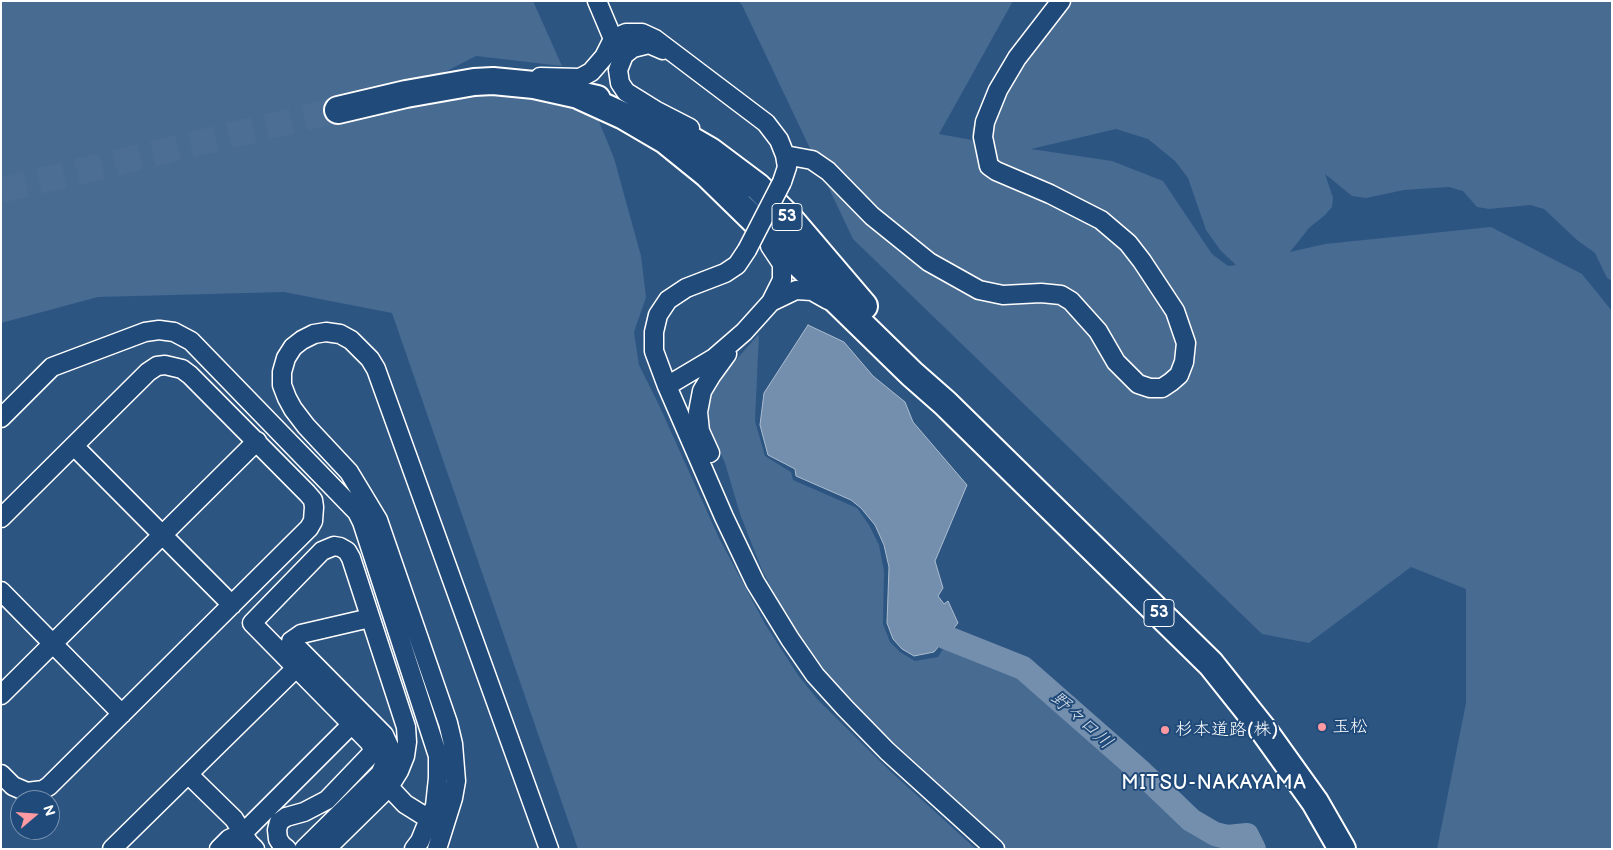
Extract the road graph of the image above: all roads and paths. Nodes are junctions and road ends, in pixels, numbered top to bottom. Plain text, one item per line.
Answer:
1 (597, 1) edge
2 (1061, 1) edge
3 (613, 39) junction
4 (675, 54) junction
5 (624, 55) junction
6 (493, 81) junction
7 (580, 96) junction
8 (338, 110) tunnel mouth
9 (665, 140) junction
10 (785, 155) junction
11 (810, 243) junction
12 (771, 302) junction
13 (744, 332) junction
14 (912, 374) junction
15 (667, 386) junction
16 (945, 403) junction
17 (1, 418) edge
18 (257, 441) junction
19 (74, 446) junction
20 (724, 517) junction
21 (1, 518) edge
22 (162, 535) junction
23 (1, 592) edge
24 (232, 605) junction
25 (400, 609) junction
26 (370, 618) junction
27 (53, 644) junction
28 (296, 668) junction
29 (1, 695) edge
30 (122, 714) junction
31 (352, 724) junction
32 (1, 774) edge
33 (188, 774) junction
34 (389, 787) junction
35 (429, 819) junction
36 (238, 841) edge
37 (112, 849) edge
38 (219, 849) edge
39 (255, 849) edge
40 (287, 849) edge
41 (304, 849) edge
42 (326, 849) edge
43 (414, 849) edge
44 (437, 849) edge
45 (549, 849) edge
46 (995, 849) edge
47 (1342, 849) edge

1 - 3 street
2 - 10 street
3 - 4 street
3 - 5 street
3 - 6 street
4 - 5 street
4 - 10 street
5 - 11 street
6 - 7 highway, 53
6 - 8 highway, 53
7 - 9 highway, 53
7 - 11 highway, 53
9 - 12 street
9 - 14 highway, 53
10 - 15 street, bridge
11 - 16 highway, 53
12 - 13 street
12 - 14 street
13 - 15 street
13 - 20 street
14 - 16 highway, 53
15 - 20 street
16 - 47 highway, 53
17 - 25 street
18 - 19 street
18 - 22 street
18 - 24 street
19 - 21 street
19 - 22 street
20 - 46 street
22 - 24 street
22 - 27 street
23 - 27 street
24 - 30 street
25 - 35 street
25 - 44 street
25 - 45 street
26 - 28 street
26 - 34 street
26 - 41 street
27 - 29 street
27 - 30 street
28 - 31 street
28 - 33 street
30 - 32 street
31 - 36 street
31 - 40 street
33 - 36 street
33 - 37 street
34 - 35 street
34 - 42 street
35 - 43 street
36 - 38 street
36 - 39 street

